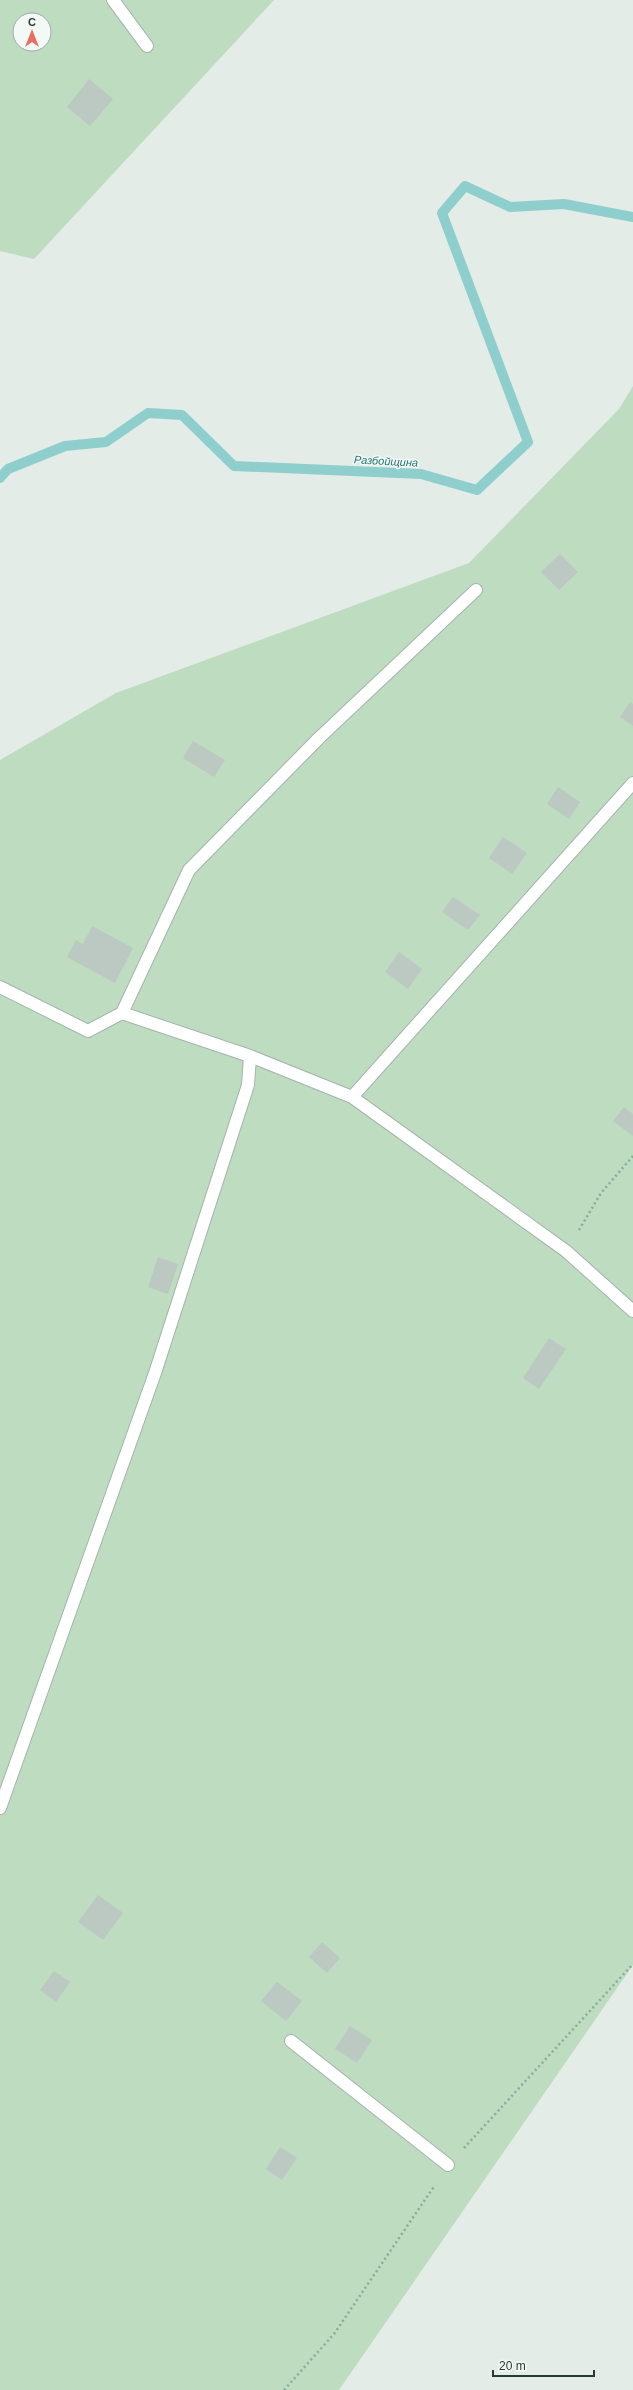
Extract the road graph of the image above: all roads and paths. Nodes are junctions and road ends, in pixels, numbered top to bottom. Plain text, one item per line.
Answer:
1 (113, 0) edge
2 (147, 46) dead end
3 (476, 590) dead end
4 (633, 783) edge
5 (0, 987) edge
6 (122, 1013) junction
7 (250, 1056) junction
8 (352, 1096) junction
9 (633, 1156) edge
10 (566, 1251) junction
11 (633, 1311) edge
12 (0, 1808) edge
13 (291, 2041) dead end
14 (448, 2165) dead end

1 - 2 lane
3 - 6 lane
4 - 8 lane
5 - 6 lane
6 - 7 lane
7 - 8 lane
7 - 12 lane
8 - 10 lane
9 - 10 path
10 - 11 lane
13 - 14 lane

